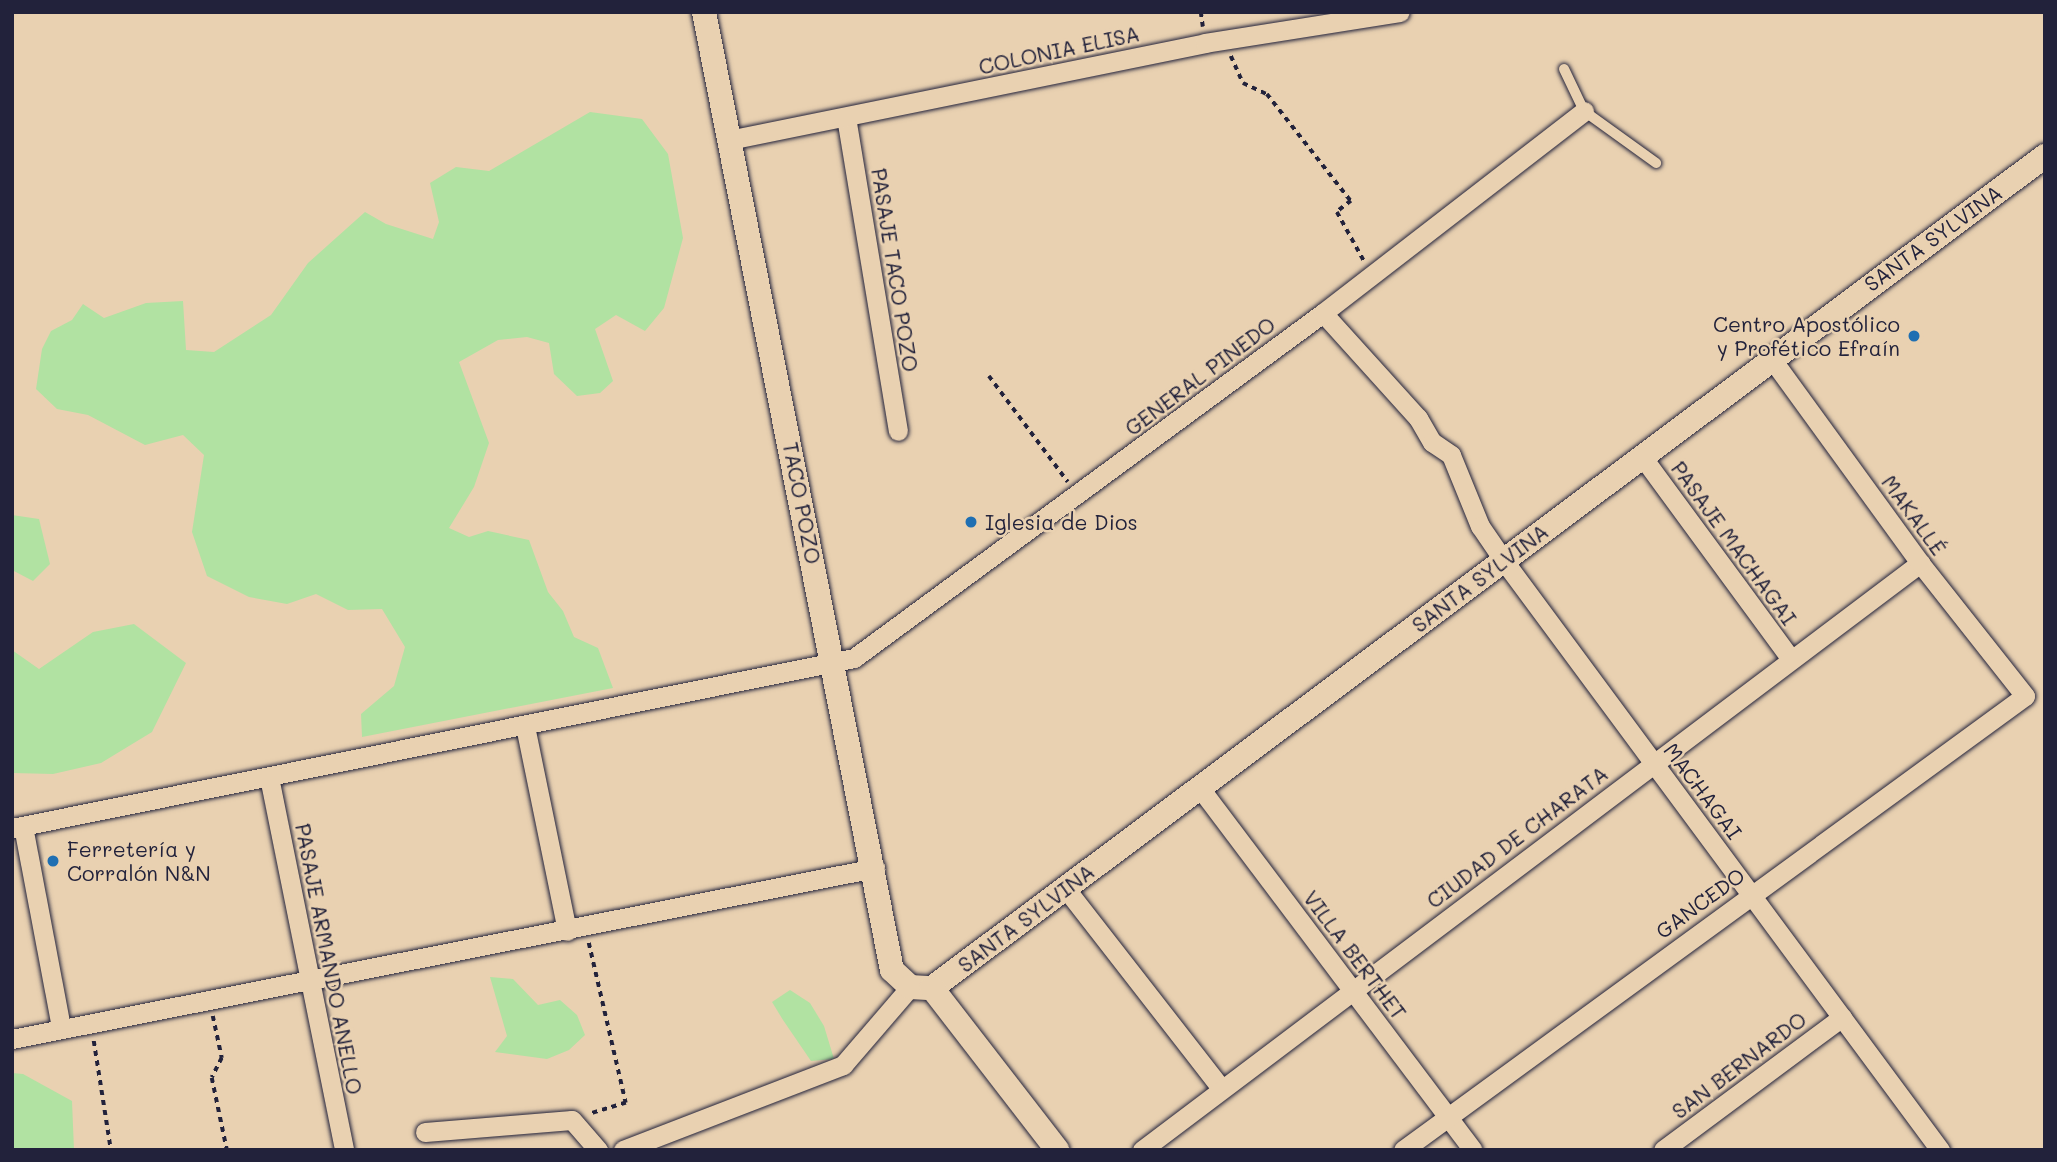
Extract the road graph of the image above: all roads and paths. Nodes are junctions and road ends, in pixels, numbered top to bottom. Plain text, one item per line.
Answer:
1 (704, 12) edge
2 (1400, 12) edge
3 (1225, 42) junction
4 (1564, 69) dead end
5 (1584, 111) junction
6 (846, 117) junction
7 (729, 140) junction
8 (2045, 156) edge
9 (1656, 163) dead end
10 (1371, 275) junction
11 (1323, 313) junction
12 (1770, 358) junction
13 (989, 376) dead end
14 (898, 431) dead end
15 (1641, 456) junction
16 (1077, 495) junction
17 (1504, 561) junction
18 (1920, 563) junction
19 (1790, 658) junction
20 (834, 662) junction
21 (2025, 696) joint
22 (525, 726) junction
23 (1654, 764) junction
24 (269, 777) junction
25 (1200, 788) junction
26 (18, 827) edge
27 (875, 867) junction
28 (1066, 888) junction
29 (1752, 893) junction
30 (576, 929) junction
31 (312, 980) junction
32 (921, 987) junction
33 (1351, 988) junction
34 (211, 1003) junction
35 (1842, 1017) junction
36 (91, 1022) junction
37 (61, 1028) junction
38 (12, 1039) edge
39 (1220, 1087) junction
40 (1448, 1116) junction
41 (572, 1120) junction
42 (425, 1132) dead end
43 (1932, 1147) edge
44 (111, 1150) edge
45 (227, 1150) edge
46 (344, 1150) edge
47 (598, 1150) edge
48 (623, 1150) edge
49 (1057, 1150) edge
50 (1142, 1150) edge
51 (1403, 1150) edge
52 (1473, 1150) edge
53 (1663, 1150) edge

1 - 7 street, TACO POZO
2 - 3 street, COLONIA ELISA
3 - 6 street, COLONIA ELISA
3 - 10 path
4 - 5 lane
5 - 9 lane
5 - 10 street, GENERAL PINEDO
6 - 7 street, COLONIA ELISA
6 - 14 street, PASAJE TACO POZO
7 - 20 street, TACO POZO
8 - 12 street, SANTA SYLVINA
10 - 11 street, GENERAL PINEDO
11 - 16 street, GENERAL PINEDO
11 - 17 street, MACHAGAI
12 - 15 street, SANTA SYLVINA
12 - 18 street, MAKALLÉ
13 - 16 path
15 - 17 street, SANTA SYLVINA
15 - 19 street, PASAJE MACHAGAI
16 - 20 street, GENERAL PINEDO
17 - 23 street, MACHAGAI
17 - 25 street, SANTA SYLVINA
18 - 19 street, CIUDAD DE CHARATA
18 - 21 street, MAKALLÉ
19 - 23 street, CIUDAD DE CHARATA
20 - 22 street, GENERAL PINEDO
20 - 27 street, TACO POZO
21 - 29 street, GANCEDO
22 - 24 street, GENERAL PINEDO
22 - 30 street
23 - 29 street, MACHAGAI
23 - 33 street, CIUDAD DE CHARATA
24 - 26 street, GENERAL PINEDO
24 - 31 street, PASAJE ARMANDO ANELLO
25 - 28 street, SANTA SYLVINA
25 - 33 street, VILLA BERTHET
26 - 37 street
27 - 30 street
27 - 32 street, TACO POZO
28 - 32 street, SANTA SYLVINA
28 - 39 street
29 - 35 street, MACHAGAI
29 - 40 street, GANCEDO
30 - 31 street
30 - 41 path
31 - 34 street
31 - 46 street, PASAJE ARMANDO ANELLO
32 - 48 street
32 - 49 street, TACO POZO
33 - 39 street, CIUDAD DE CHARATA
33 - 40 street, VILLA BERTHET
34 - 36 street
34 - 45 path
35 - 43 street, MACHAGAI
35 - 53 street, SAN BERNARDO
36 - 37 street
36 - 44 path
37 - 38 street
39 - 50 street, CIUDAD DE CHARATA
40 - 51 street, GANCEDO
40 - 52 street, VILLA BERTHET
41 - 42 street
41 - 47 street

